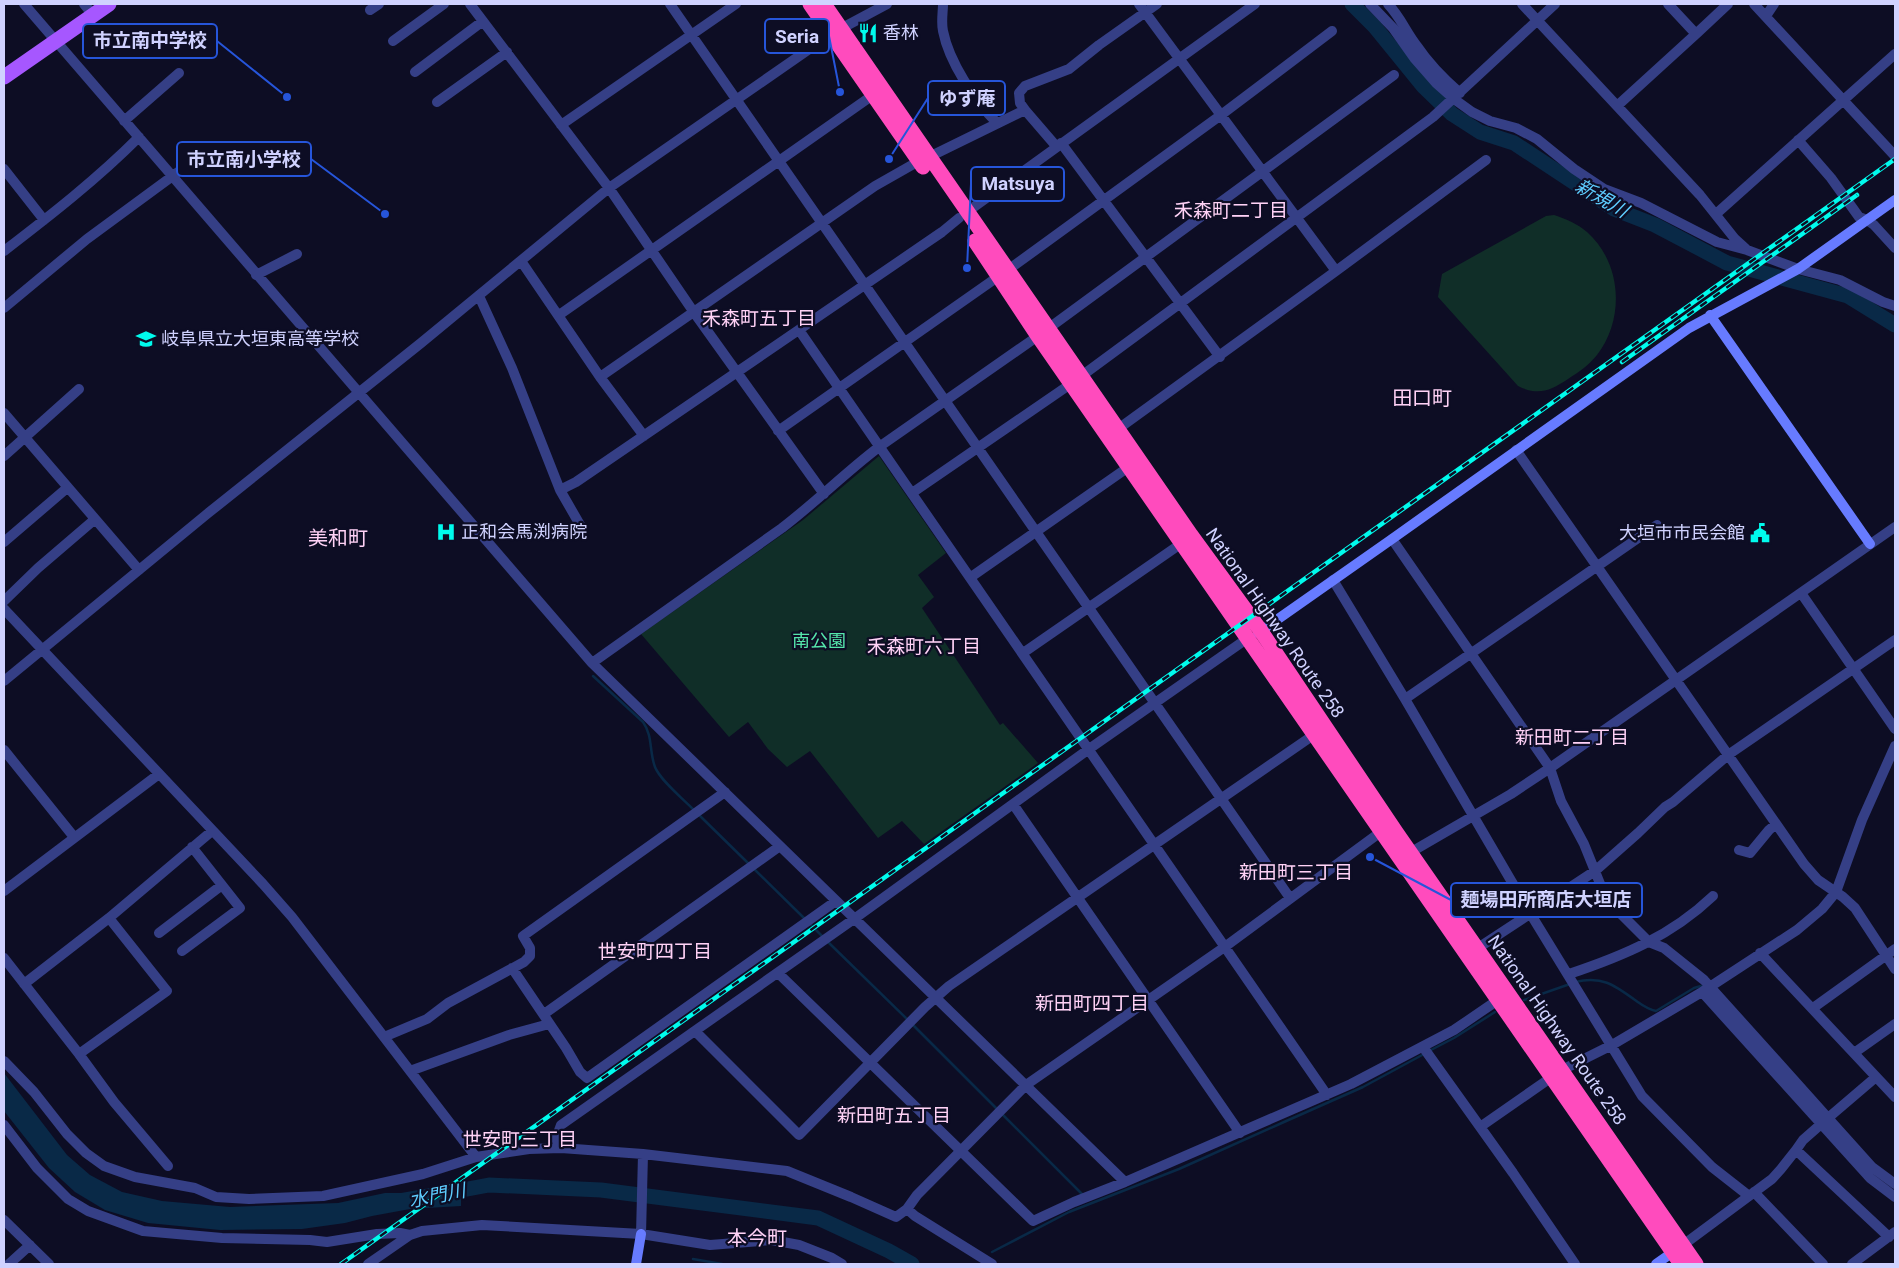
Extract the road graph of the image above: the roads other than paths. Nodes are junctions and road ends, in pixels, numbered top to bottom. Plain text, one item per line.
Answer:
1 (24, 4) edge
2 (109, 4) edge
3 (379, 4) edge
4 (444, 4) edge
5 (470, 4) edge
6 (670, 4) edge
7 (736, 4) edge
8 (810, 4) edge
9 (824, 4) edge
10 (887, 4) edge
11 (943, 4) edge
12 (1157, 4) edge
13 (1255, 4) edge
14 (1370, 4) edge
15 (1388, 4) edge
16 (1522, 4) edge
17 (1555, 4) edge
18 (1668, 4) edge
19 (1728, 4) edge
20 (1754, 4) edge
21 (1774, 4) edge
22 (1142, 8) edge
23 (88, 10) edge
24 (370, 10) dead end
25 (1766, 16) junction
26 (1537, 20) junction
27 (483, 21) junction
28 (836, 31) junction
29 (1332, 31) dead end
30 (692, 34) junction
31 (1696, 34) junction
32 (56, 41) junction
33 (393, 41) dead end
34 (507, 52) junction
35 (1895, 54) edge
36 (1180, 58) junction
37 (415, 72) dead end
38 (179, 73) dead end
39 (1394, 75) dead end
40 (4, 77) edge
41 (873, 95) junction
42 (1455, 97) junction
43 (737, 99) junction
44 (1843, 99) junction
45 (437, 102) dead end
46 (1617, 106) junction
47 (1025, 110) junction
48 (1221, 114) junction
49 (124, 121) junction
50 (997, 123) junction
51 (561, 124) junction
52 (139, 137) junction
53 (1798, 140) junction
54 (1059, 145) junction
55 (208, 150) dead end
56 (1895, 156) edge
57 (924, 159) junction
58 (778, 160) junction
59 (1486, 160) dead end
60 (4, 169) edge
61 (1263, 172) junction
62 (172, 176) junction
63 (609, 188) junction
64 (1104, 200) junction
65 (1895, 200) edge
66 (1716, 214) junction
67 (963, 215) junction
68 (1296, 217) junction
69 (44, 220) junction
70 (1867, 220) junction
71 (821, 223) junction
72 (1895, 248) edge
73 (651, 249) junction
74 (1747, 250) junction
75 (4, 251) edge
76 (297, 254) dead end
77 (1146, 258) junction
78 (521, 261) junction
79 (1798, 268) junction
80 (1336, 272) junction
81 (1003, 273) junction
82 (256, 275) junction
83 (864, 284) junction
84 (479, 296) junction
85 (1180, 303) junction
86 (1895, 306) edge
87 (4, 308) edge
88 (693, 311) junction
89 (559, 314) junction
90 (1710, 315) junction
91 (799, 330) junction
92 (1044, 332) junction
93 (906, 342) junction
94 (1220, 357) junction
95 (737, 373) junction
96 (600, 377) junction
97 (1077, 379) junction
98 (840, 388) junction
99 (79, 389) dead end
100 (358, 393) junction
101 (946, 401) junction
102 (4, 413) edge
103 (1118, 429) junction
104 (778, 431) junction
105 (644, 436) junction
106 (24, 437) junction
107 (879, 447) junction
108 (978, 448) junction
109 (1516, 450) junction
110 (4, 456) edge
111 (1130, 466) junction
112 (67, 488) junction
113 (560, 490) junction
114 (912, 493) junction
115 (824, 494) junction
116 (94, 520) junction
117 (1657, 525) dead end
118 (1895, 527) edge
119 (583, 530) dead end
120 (1036, 532) junction
121 (1392, 539) junction
122 (4, 542) edge
123 (1182, 543) junction
124 (1870, 544) junction
125 (1598, 565) junction
126 (139, 570) junction
127 (971, 578) junction
128 (1333, 580) junction
129 (1801, 593) junction
130 (4, 601) edge
131 (1089, 608) junction
132 (4, 609) edge
133 (1254, 635) junction
134 (1895, 640) edge
135 (42, 650) junction
136 (1023, 653) junction
137 (1470, 653) junction
138 (592, 663) junction
139 (1854, 669) junction
140 (4, 681) edge
141 (1676, 681) junction
142 (1405, 699) junction
143 (1155, 703) junction
144 (1895, 729) edge
145 (1316, 734) junction
146 (1895, 746) edge
147 (1089, 749) junction
148 (4, 750) edge
149 (1728, 755) junction
150 (1550, 768) junction
151 (159, 774) junction
152 (725, 792) junction
153 (1220, 799) junction
154 (1013, 804) junction
155 (1473, 817) junction
156 (1776, 824) junction
157 (212, 830) junction
158 (1382, 831) junction
159 (74, 837) junction
160 (1156, 844) junction
161 (780, 846) junction
162 (192, 847) junction
163 (1739, 850) dead end
164 (1406, 855) junction
165 (1595, 871) junction
166 (222, 885) junction
167 (4, 891) edge
168 (1836, 892) junction
169 (1714, 896) dead end
170 (1077, 898) junction
171 (1290, 898) junction
172 (836, 901) junction
173 (1530, 913) junction
174 (109, 918) junction
175 (854, 919) junction
176 (159, 933) dead end
177 (1649, 942) junction
178 (1226, 946) junction
179 (1478, 948) junction
180 (1895, 949) edge
181 (182, 951) dead end
182 (1760, 953) junction
183 (1886, 956) junction
184 (4, 958) edge
185 (512, 968) junction
186 (1895, 969) edge
187 (778, 973) junction
188 (1568, 974) junction
189 (24, 984) junction
190 (1706, 990) junction
191 (936, 997) junction
192 (1148, 1000) junction
193 (1498, 1000) junction
194 (1813, 1008) junction
195 (547, 1019) junction
196 (1895, 1024) edge
197 (695, 1031) junction
198 (384, 1037) junction
199 (1612, 1045) junction
200 (1423, 1046) junction
201 (1854, 1053) junction
202 (79, 1054) junction
203 (4, 1061) edge
204 (870, 1063) junction
205 (410, 1071) junction
206 (1557, 1074) junction
207 (1876, 1077) junction
208 (1026, 1085) junction
209 (1327, 1095) junction
210 (1895, 1097) edge
211 (1824, 1121) junction
212 (4, 1125) edge
213 (1480, 1127) junction
214 (1240, 1132) junction
215 (561, 1148) junction
216 (1796, 1150) junction
217 (961, 1152) junction
218 (476, 1157) junction
219 (644, 1157) junction
220 (168, 1166) dead end
221 (1125, 1182) junction
222 (1895, 1184) edge
223 (1751, 1194) junction
224 (1895, 1197) edge
225 (907, 1209) junction
226 (4, 1220) edge
227 (641, 1230) junction
228 (410, 1235) junction
229 (1892, 1235) edge
230 (30, 1245) junction
231 (1679, 1254) edge
232 (9, 1264) edge
233 (50, 1264) edge
234 (368, 1264) edge
235 (636, 1264) edge
236 (842, 1264) edge
237 (992, 1264) edge
238 (1575, 1264) edge
239 (1656, 1264) edge
240 (1696, 1264) edge
241 (1823, 1264) edge
242 (1852, 1264) edge

1 - 32 street
2 - 23 main road
3 - 24 street
4 - 33 street
5 - 27 street
6 - 30 street
7 - 30 street
8 - 28 highway, National Highway Route 258
9 - 28 highway, National Highway Route 258
10 - 28 street
11 - 50 street
12 - 22 street
13 - 36 street
14 - 42 street
15 - 42 street
16 - 26 street
17 - 26 street
18 - 31 street
19 - 31 street
20 - 25 street
21 - 25 street
22 - 36 street
22 - 47 street
23 - 32 main road
25 - 44 street
26 - 42 street
26 - 46 street
27 - 34 street
27 - 37 street
28 - 41 highway, National Highway Route 258
28 - 43 street
28 - 57 highway, National Highway Route 258
29 - 48 street
30 - 43 street
30 - 51 street
31 - 46 street
32 - 40 main road
32 - 49 street
34 - 45 street
34 - 51 street
35 - 44 street
36 - 48 street
36 - 54 street
38 - 49 street
39 - 61 street
41 - 57 highway, National Highway Route 258
41 - 58 street
42 - 68 street
42 - 74 street
43 - 58 street
43 - 63 street
44 - 53 street
44 - 56 street
46 - 66 street
47 - 50 street
47 - 54 street
48 - 61 street
48 - 64 street
49 - 52 street
50 - 57 street
51 - 63 street
52 - 62 street
52 - 69 street
53 - 66 street
53 - 70 street
54 - 64 street
54 - 67 street
55 - 62 street
57 - 67 highway, National Highway Route 258
57 - 71 street
58 - 71 street
58 - 73 street
59 - 80 street
60 - 69 street
61 - 68 street
61 - 77 street
62 - 82 street
62 - 87 street
63 - 73 street
63 - 78 street
64 - 77 street
64 - 81 street
65 - 70 street
66 - 74 street
67 - 81 highway, National Highway Route 258
67 - 83 street
68 - 80 street
68 - 85 street
69 - 75 street
70 - 72 street
70 - 79 street
71 - 83 street
71 - 88 street
73 - 88 street
73 - 89 street
74 - 79 street
76 - 82 street
77 - 85 street
77 - 92 street
78 - 84 street
78 - 89 street
79 - 86 street
79 - 90 street
80 - 94 street
81 - 92 highway, National Highway Route 258
81 - 93 street
82 - 100 street
83 - 91 street
83 - 93 street
84 - 100 street
84 - 113 street
85 - 94 street
85 - 97 street
88 - 95 street
88 - 96 street
89 - 96 street
90 - 109 street
90 - 124 street
91 - 95 street
91 - 98 street
92 - 97 highway, National Highway Route 258
92 - 101 street
93 - 98 street
93 - 101 street
94 - 103 street
95 - 104 street
95 - 105 street
96 - 105 street
97 - 103 highway, National Highway Route 258
97 - 108 street
97 - 111 highway, National Highway Route 258
98 - 104 street
98 - 107 street
99 - 106 street
100 - 126 street
100 - 138 street
101 - 107 street
101 - 108 street
102 - 106 street
103 - 133 highway, National Highway Route 258
104 - 115 street
105 - 113 street
106 - 110 street
106 - 112 street
107 - 114 street
107 - 115 street
108 - 114 street
108 - 120 street
109 - 121 street
109 - 125 street
111 - 120 street
111 - 123 highway, National Highway Route 258
112 - 116 street
112 - 122 street
113 - 119 street
114 - 127 street
115 - 138 street
116 - 126 street
116 - 130 street
117 - 125 street
118 - 124 street
120 - 127 street
120 - 131 street
121 - 128 street
121 - 137 street
123 - 131 street
123 - 133 highway, National Highway Route 258
124 - 129 street
125 - 137 street
125 - 141 street
126 - 135 street
127 - 136 street
128 - 133 street
128 - 142 street
129 - 139 street
129 - 141 street
131 - 136 street
131 - 143 street
132 - 135 street
133 - 143 street
133 - 145 highway, National Highway Route 258
133 - 164 highway, National Highway Route 258
134 - 139 street
135 - 140 street
135 - 151 street
136 - 147 street
137 - 142 street
137 - 150 street
138 - 152 street
139 - 144 street
139 - 149 street
141 - 149 street
141 - 150 street
142 - 155 street
143 - 147 street
143 - 153 street
145 - 153 street
145 - 158 highway, National Highway Route 258
146 - 168 street
147 - 154 street
147 - 160 street
148 - 159 street
149 - 156 street
149 - 165 street
150 - 155 street
150 - 165 street
151 - 157 street
151 - 159 street
152 - 161 street
152 - 185 street
153 - 160 street
153 - 171 street
154 - 170 street
154 - 175 street
155 - 164 street
155 - 173 street
156 - 163 street
156 - 168 street
157 - 162 street
157 - 198 street
158 - 164 highway, National Highway Route 258
158 - 171 street
159 - 167 street
160 - 170 street
160 - 178 street
161 - 172 street
161 - 195 street
162 - 166 street
162 - 174 street
164 - 179 highway, National Highway Route 258
164 - 193 highway, National Highway Route 258
165 - 173 street
165 - 177 street
166 - 176 street
166 - 181 street
168 - 182 street
168 - 183 street
169 - 177 street
170 - 191 street
170 - 192 street
171 - 178 street
172 - 175 street
172 - 195 street
173 - 179 street
173 - 188 street
174 - 189 street
174 - 202 street
175 - 187 street
175 - 191 street
177 - 188 street
177 - 190 street
178 - 192 street
178 - 209 street
179 - 206 highway, National Highway Route 258
180 - 183 street
182 - 190 street
182 - 194 street
183 - 186 street
183 - 194 street
184 - 189 street
185 - 195 street
185 - 198 street
187 - 197 street
187 - 204 street
188 - 199 street
189 - 202 street
190 - 199 street
190 - 211 street
191 - 204 street
191 - 208 street
192 - 208 street
192 - 214 street
193 - 200 street
193 - 206 highway, National Highway Route 258
194 - 201 street
195 - 205 street
196 - 201 street
197 - 204 street
197 - 215 street
198 - 205 street
199 - 206 street
199 - 223 street
200 - 209 street
200 - 213 street
201 - 207 street
202 - 220 street
203 - 218 street
204 - 217 street
205 - 218 street
206 - 213 street
206 - 231 highway, National Highway Route 258
207 - 210 street
207 - 211 street
208 - 217 street
208 - 221 street
209 - 214 street
211 - 216 street
211 - 222 street
211 - 224 street
212 - 228 street
213 - 238 street
214 - 221 street
215 - 218 street
215 - 219 street
216 - 223 street
216 - 229 street
217 - 221 street
217 - 225 street
219 - 225 street
219 - 227 street
223 - 231 street
223 - 241 street
225 - 237 street
226 - 230 street
227 - 228 street
227 - 235 street
227 - 236 street
228 - 234 street
229 - 242 street
230 - 232 street
230 - 233 street
231 - 239 street
231 - 240 highway, National Highway Route 258

